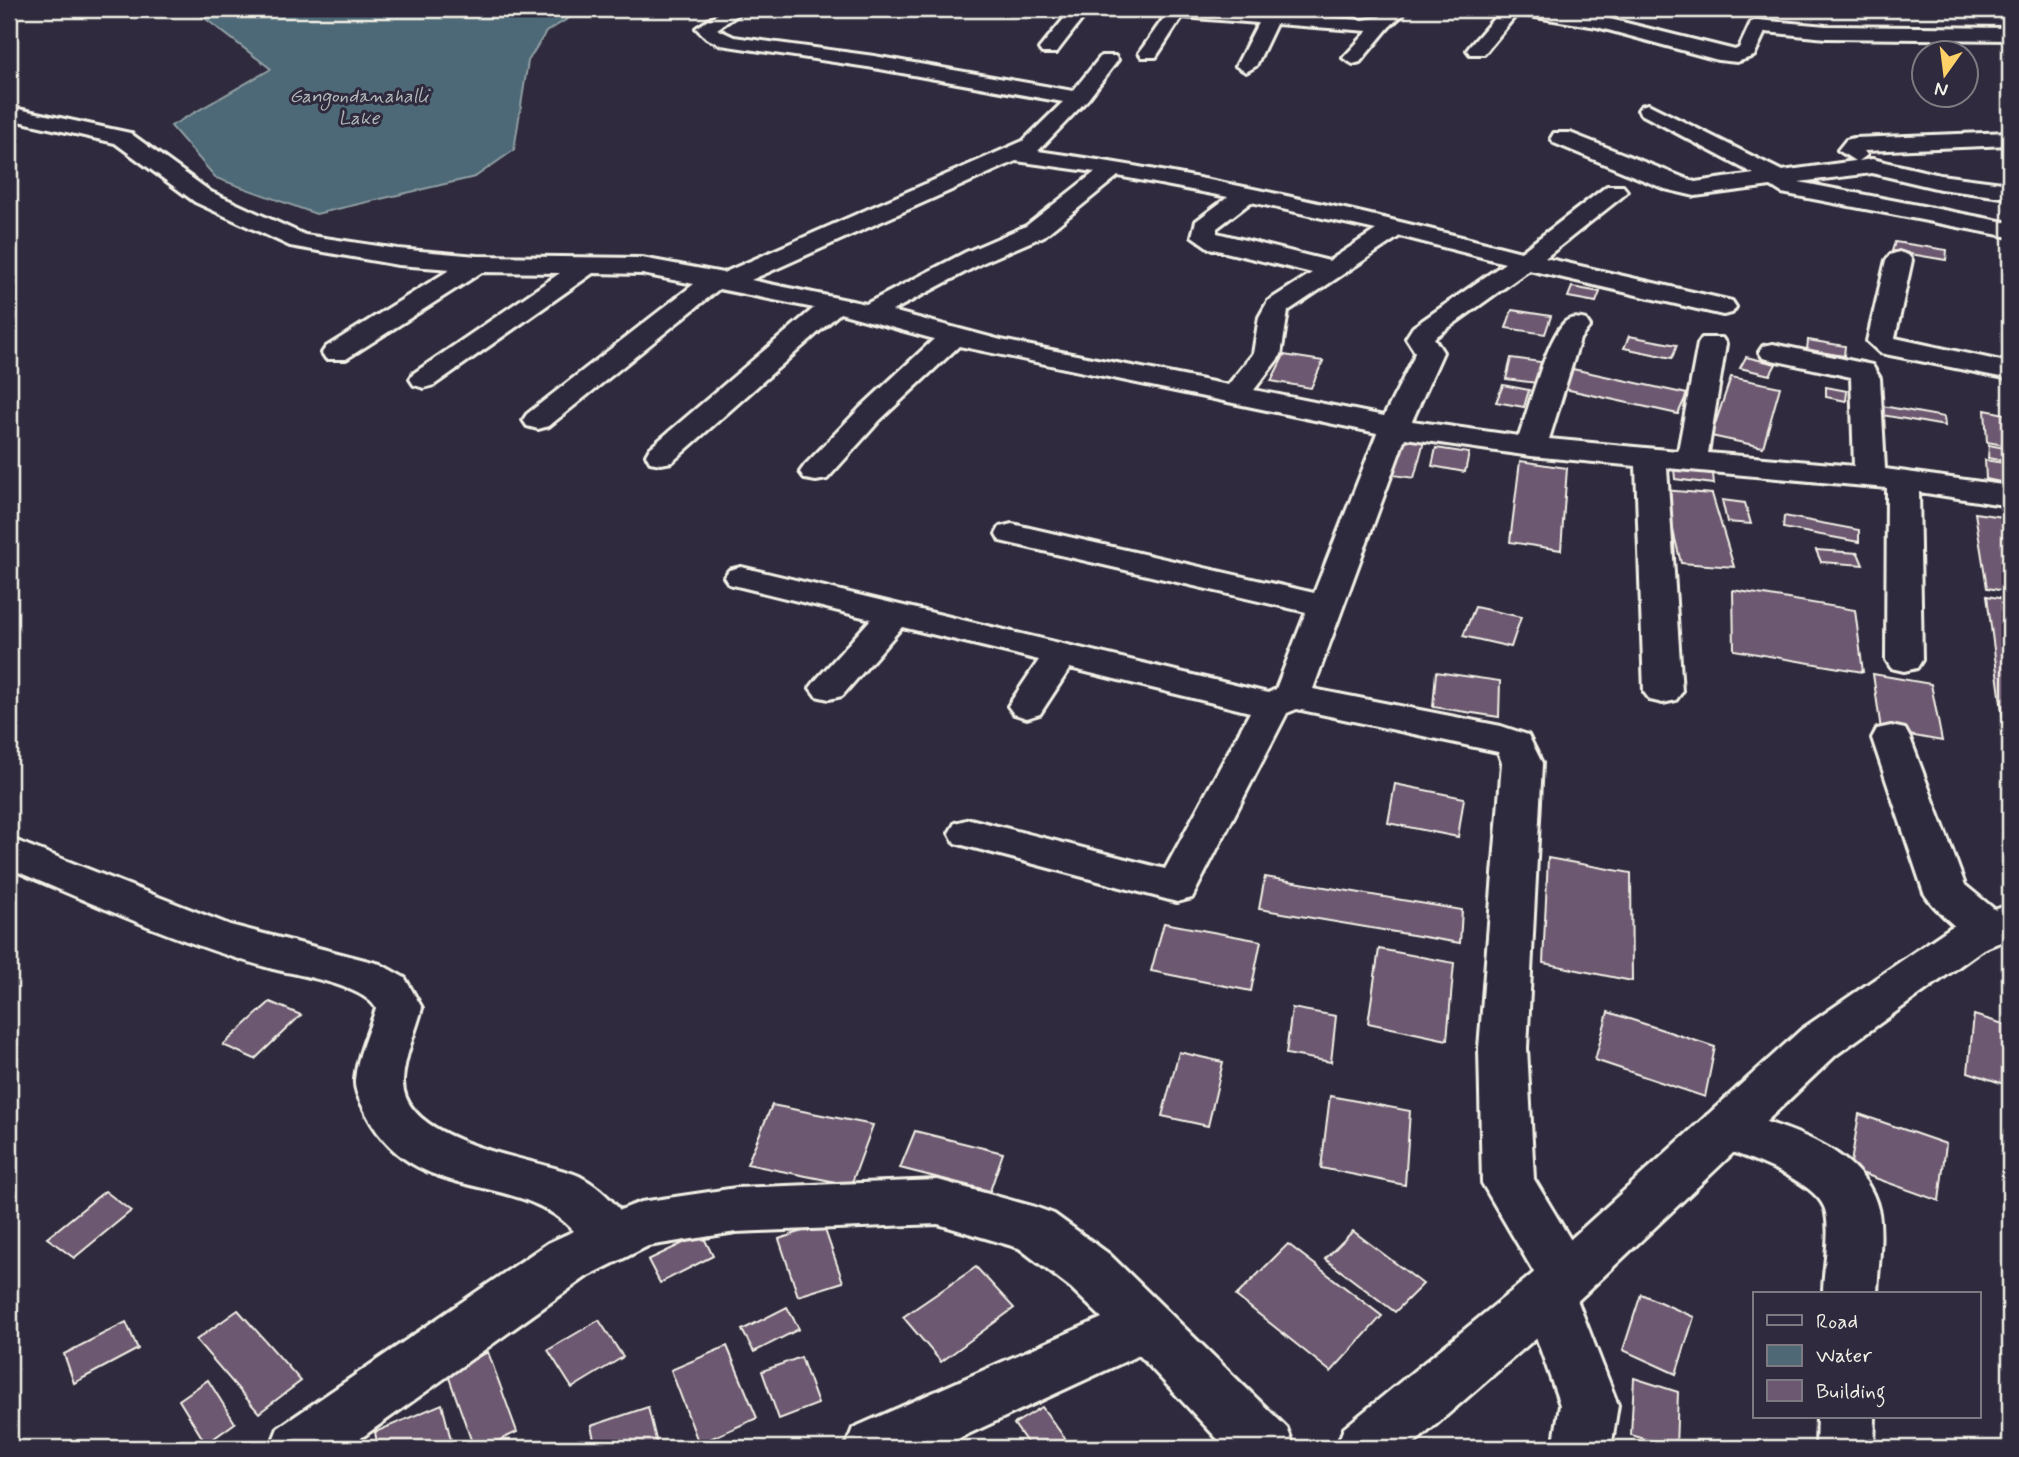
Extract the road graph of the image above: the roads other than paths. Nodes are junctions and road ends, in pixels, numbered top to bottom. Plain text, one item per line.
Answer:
1 (737, 9) edge
2 (1081, 9) edge
3 (1400, 9) edge
4 (1511, 9) edge
5 (1520, 9) edge
6 (1767, 9) edge
7 (1157, 10) edge
8 (1177, 11) junction
9 (1643, 13) dead end
10 (1269, 19) junction
11 (1379, 24) junction
12 (1758, 26) junction
13 (1635, 32) junction
14 (2010, 34) edge
15 (1049, 49) dead end
16 (1477, 51) dead end
17 (1149, 53) dead end
18 (1353, 58) dead end
19 (1108, 60) dead end
20 (1246, 66) dead end
21 (1078, 98) junction
22 (1648, 110) dead end
23 (9, 113) edge
24 (1562, 138) dead end
25 (2010, 138) edge
26 (1014, 154) junction
27 (1872, 166) junction
28 (1113, 169) junction
29 (1767, 179) junction
30 (1615, 191) dead end
31 (2010, 191) edge
32 (1247, 194) junction
33 (1398, 227) junction
34 (2010, 230) edge
35 (1899, 260) dead end
36 (1525, 261) junction
37 (477, 264) junction
38 (589, 264) junction
39 (1333, 270) junction
40 (721, 280) junction
41 (834, 304) junction
42 (1723, 307) dead end
43 (868, 313) junction
44 (1576, 326) dead end
45 (952, 337) junction
46 (1712, 344) dead end
47 (1773, 352) dead end
48 (336, 353) dead end
49 (2010, 371) edge
50 (424, 379) dead end
51 (1235, 396) junction
52 (538, 420) dead end
53 (1394, 427) junction
54 (1531, 447) junction
55 (662, 455) dead end
56 (1651, 458) junction
57 (1691, 462) junction
58 (816, 472) dead end
59 (1870, 477) junction
60 (1903, 480) junction
61 (2010, 496) edge
62 (1012, 534) dead end
63 (741, 577) dead end
64 (1326, 606) junction
65 (893, 616) junction
66 (1060, 656) junction
67 (1905, 660) dead end
68 (829, 688) dead end
69 (1663, 692) dead end
70 (1282, 701) junction
71 (1027, 706) dead end
72 (1891, 738) dead end
73 (970, 833) dead end
74 (9, 852) edge
75 (2000, 925) edge
76 (1726, 1129) junction
77 (610, 1239) junction
78 (1557, 1285) junction
79 (1850, 1292) edge
80 (1147, 1325) junction
81 (1846, 1418) edge
82 (299, 1448) edge
83 (874, 1448) edge
84 (1266, 1448) edge
85 (1365, 1448) edge
86 (1581, 1448) edge
87 (1845, 1448) edge

1 - 21 street
2 - 15 street
3 - 11 street
4 - 16 street
5 - 13 street
6 - 12 street
7 - 8 street
8 - 10 street
8 - 17 street
9 - 13 street
10 - 11 street
10 - 20 street
11 - 18 street
12 - 13 street
12 - 14 street
19 - 21 street
21 - 26 street
22 - 29 street
23 - 37 street
24 - 29 street
25 - 27 street
26 - 28 street
26 - 40 street
27 - 29 street
27 - 31 street
28 - 32 street
28 - 43 street
29 - 34 street
30 - 36 street
32 - 33 street
32 - 39 street
33 - 36 street
33 - 39 street
35 - 49 street
36 - 42 street
36 - 53 street
37 - 38 street
37 - 48 street
38 - 40 street
38 - 50 street
39 - 51 street
40 - 41 street
40 - 52 street
41 - 43 street
41 - 55 street
43 - 45 street
44 - 54 street
45 - 51 street
45 - 58 street
46 - 57 street
47 - 59 street
51 - 53 street
53 - 54 street
53 - 64 street
54 - 56 street
56 - 57 street
56 - 69 street
57 - 59 street
59 - 60 street
60 - 61 street
60 - 67 street
62 - 64 street
63 - 65 street
64 - 70 street
65 - 66 street
65 - 68 street
66 - 70 street
66 - 71 street
70 - 73 street
70 - 78 street
72 - 75 street
74 - 77 street
75 - 76 street
76 - 78 street
76 - 79 street
77 - 80 street
77 - 82 street
78 - 85 street
78 - 86 street
80 - 83 street
80 - 84 street
81 - 87 street

